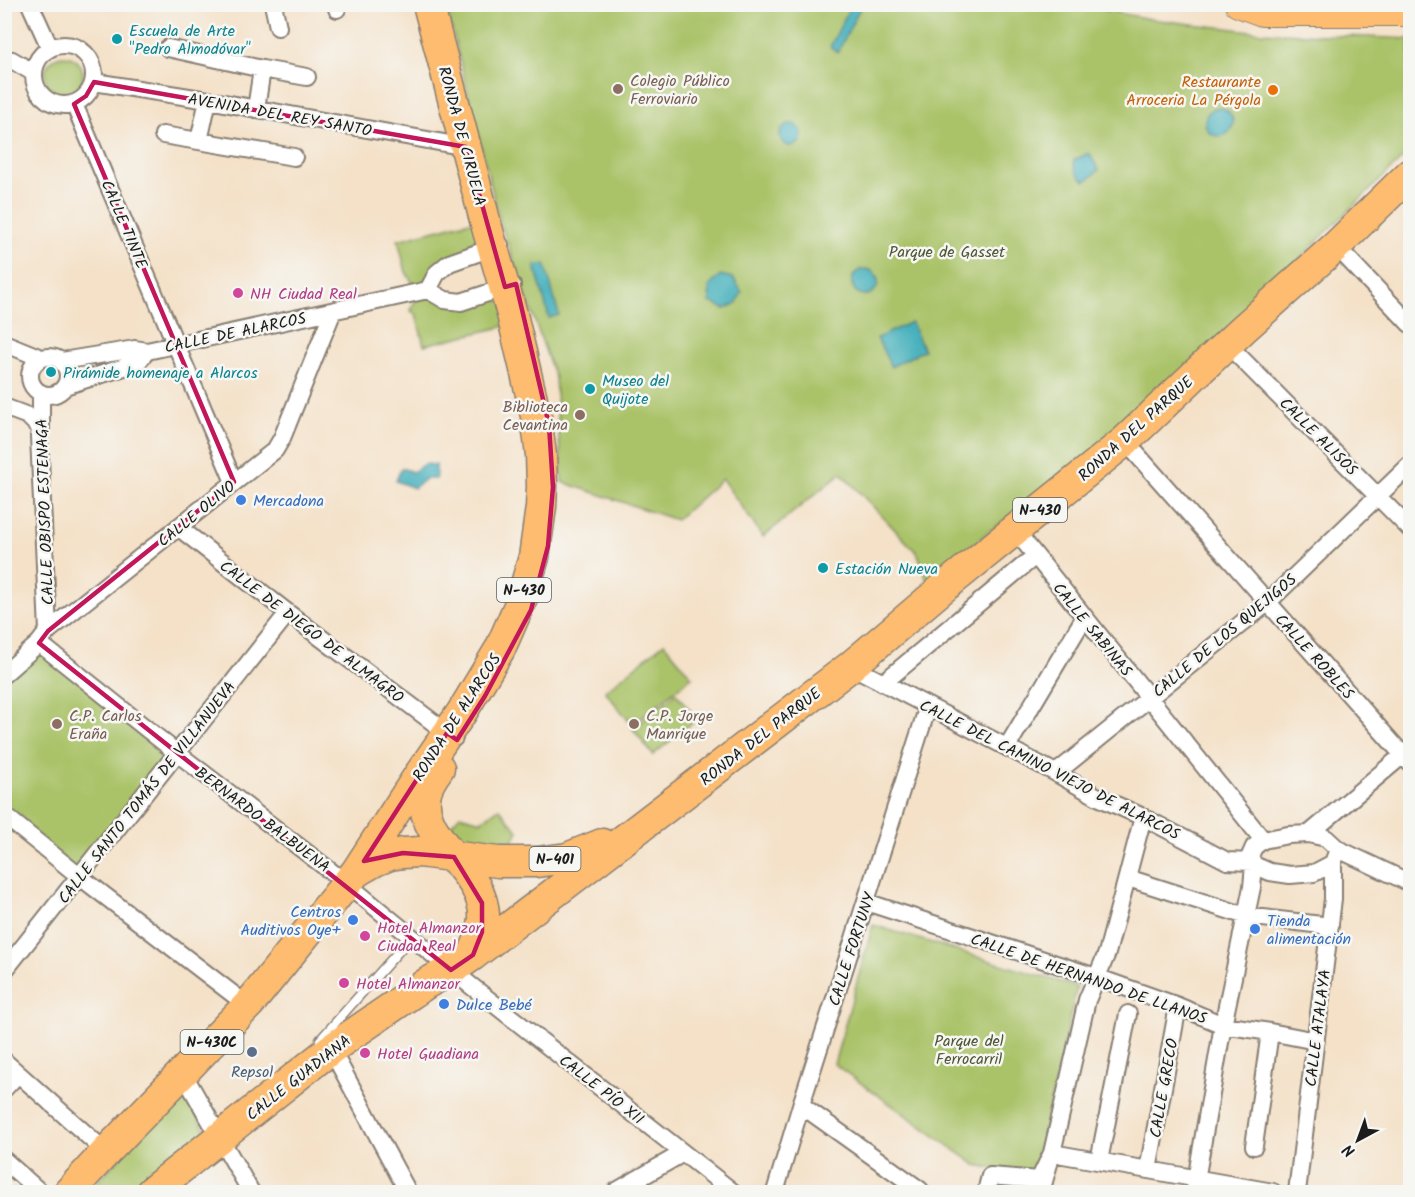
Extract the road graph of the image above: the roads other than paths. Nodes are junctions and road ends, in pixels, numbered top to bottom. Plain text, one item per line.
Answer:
1 (30, 4) edge
2 (273, 4) edge
3 (428, 4) edge
4 (441, 4) edge
5 (1238, 4) edge
6 (1410, 13) edge
7 (278, 27) dead end
8 (50, 48) junction
9 (168, 48) dead end
10 (4, 59) edge
11 (262, 69) junction
12 (34, 73) junction
13 (307, 77) dead end
14 (94, 82) junction
15 (208, 100) junction
16 (74, 104) junction
17 (256, 109) junction
18 (163, 135) dead end
19 (199, 141) junction
20 (466, 147) junction
21 (294, 157) dead end
22 (1410, 174) edge
23 (1336, 246) junction
24 (505, 266) junction
25 (428, 290) junction
26 (333, 310) junction
27 (1410, 324) edge
28 (4, 343) edge
29 (1227, 344) junction
30 (175, 345) junction
31 (147, 351) junction
32 (41, 358) junction
33 (62, 361) junction
34 (65, 386) junction
35 (41, 395) junction
36 (4, 407) edge
37 (41, 429) junction
38 (1125, 441) junction
39 (1410, 465) edge
40 (234, 482) junction
41 (1378, 495) junction
42 (178, 527) junction
43 (1410, 529) edge
44 (1015, 530) junction
45 (1035, 556) junction
46 (1267, 603) junction
47 (288, 613) junction
48 (1084, 618) junction
49 (44, 637) junction
50 (851, 666) junction
51 (4, 674) edge
52 (883, 683) junction
53 (1149, 698) junction
54 (928, 706) junction
55 (452, 737) junction
56 (1007, 747) junction
57 (177, 753) junction
58 (1408, 756) edge
59 (1056, 773) junction
60 (4, 815) edge
61 (1143, 817) junction
62 (648, 822) junction
63 (1309, 834) junction
64 (1263, 840) junction
65 (1336, 856) junction
66 (454, 857) junction
67 (1253, 863) junction
68 (79, 876) junction
69 (351, 878) junction
70 (1128, 878) junction
71 (1410, 883) edge
72 (866, 902) junction
73 (1246, 916) junction
74 (1330, 927) junction
75 (410, 935) junction
76 (465, 970) junction
77 (4, 971) edge
78 (1096, 977) junction
79 (250, 1003) junction
80 (1178, 1006) junction
81 (1128, 1014) dead end
82 (1222, 1025) junction
83 (1270, 1032) junction
84 (1316, 1041) junction
85 (331, 1049) junction
86 (4, 1061) edge
87 (183, 1073) junction
88 (18, 1074) junction
89 (4, 1089) edge
90 (801, 1106) junction
91 (220, 1137) junction
92 (1254, 1146) dead end
93 (106, 1152) junction
94 (683, 1153) junction
95 (1052, 1153) junction
96 (4, 1160) edge
97 (1099, 1161) junction
98 (1148, 1170) junction
99 (1194, 1185) edge
100 (1040, 1186) edge
101 (1248, 1190) edge
102 (40, 1192) edge
103 (69, 1192) edge
104 (152, 1192) edge
105 (251, 1192) edge
106 (408, 1192) edge
107 (615, 1192) edge
108 (733, 1192) edge
109 (775, 1192) edge
110 (921, 1192) edge
111 (986, 1192) edge
112 (1273, 1192) edge
113 (1297, 1192) edge

1 - 8 street
2 - 7 street
3 - 20 highway, RONDA DE CIRUELA / N-430
4 - 24 highway, RONDA DE CIRUELA / N-430
5 - 6 main road
8 - 12 street
8 - 14 street
9 - 11 street
10 - 12 street
11 - 13 street
11 - 17 street
12 - 16 street
14 - 15 street, AVENIDA DEL REY SANTO
14 - 16 street
15 - 17 street, AVENIDA DEL REY SANTO
15 - 19 street
16 - 30 street, CALLE TINTE
17 - 20 street, AVENIDA DEL REY SANTO
18 - 19 street
19 - 21 street
20 - 24 highway, RONDA DE CIRUELA / N-430
22 - 23 highway, RONDA DEL PARQUE / N-430
23 - 27 street
23 - 29 highway, RONDA DEL PARQUE / N-430
24 - 25 street
24 - 25 street
24 - 55 highway, RONDA DE ALARCOS / N-430
25 - 26 street, CALLE DE ALARCOS
26 - 30 street, CALLE DE ALARCOS
26 - 40 street, CALLE OLIVO
28 - 32 street
29 - 38 highway, RONDA DEL PARQUE / N-430
29 - 41 street, CALLE ALISOS
30 - 31 street, CALLE DE ALARCOS
30 - 40 street, CALLE TINTE
31 - 33 street, CALLE DE ALARCOS
31 - 34 street, CALLE DE ALARCOS
32 - 33 street
32 - 35 street
33 - 34 street
34 - 35 street
35 - 36 street
35 - 37 street, CALLE OBISPO ESTENAGA
36 - 37 street
37 - 49 street, CALLE OBISPO ESTENAGA
38 - 44 highway, RONDA DEL PARQUE / N-430
38 - 46 street, CALLE ROBLES
39 - 41 street, CALLE DE LOS QUEJIGOS
40 - 42 street, CALLE OLIVO
41 - 43 street, CALLE ALISOS
41 - 46 street, CALLE DE LOS QUEJIGOS
42 - 47 street, CALLE DE DIEGO DE ALMAGRO
42 - 49 street, CALLE OLIVO
44 - 45 street, CALLE SABINAS
44 - 50 highway, RONDA DEL PARQUE / N-430
45 - 48 street, CALLE SABINAS
45 - 52 street
46 - 53 street, CALLE DE LOS QUEJIGOS
46 - 58 street, CALLE ROBLES
47 - 55 street, CALLE DE DIEGO DE ALMAGRO
47 - 57 street, CALLE SANTO TOMÁS DE VILLANUEVA
48 - 53 street, CALLE SABINAS
48 - 56 street
49 - 51 street, CALLE OLIVO
49 - 57 street, BERNARDO BALBUENA
50 - 52 street, CALLE DEL CAMINO VIEJO DE ALARCOS
50 - 62 highway, RONDA DEL PARQUE / N-430
52 - 54 street, CALLE DEL CAMINO VIEJO DE ALARCOS
53 - 59 street, CALLE DE LOS QUEJIGOS
53 - 64 street, CALLE SABINAS
54 - 56 street, CALLE DEL CAMINO VIEJO DE ALARCOS
54 - 72 street, CALLE FORTUNY
55 - 66 highway, RONDA DE ALARCOS / N-430
55 - 69 highway, RONDA DE ALARCOS / N-430
56 - 59 street, CALLE DEL CAMINO VIEJO DE ALARCOS
57 - 68 street, CALLE SANTO TOMÁS DE VILLANUEVA
57 - 69 street, BERNARDO BALBUENA
58 - 63 street
59 - 61 street, CALLE DEL CAMINO VIEJO DE ALARCOS
60 - 68 street
61 - 67 street, CALLE DEL CAMINO VIEJO DE ALARCOS
61 - 70 street
62 - 66 highway, RONDA DEL PARQUE / N-401
62 - 76 highway, RONDA DEL PARQUE / N-430
63 - 64 street
63 - 65 street
64 - 67 street
65 - 67 street, CALLE DEL CAMINO VIEJO DE ALARCOS
65 - 71 street
65 - 74 street, CALLE ATALAYA
66 - 69 highway, RONDA DEL PARQUE
66 - 76 highway
67 - 73 street
68 - 77 street, CALLE SANTO TOMÁS DE VILLANUEVA
68 - 79 street
69 - 75 street, BERNARDO BALBUENA
69 - 79 highway, RONDA DE ALARCOS / N-430C
70 - 73 street
70 - 78 street
72 - 78 street, CALLE DE HERNANDO DE LLANOS
72 - 90 street, CALLE FORTUNY
73 - 74 street
73 - 82 street
74 - 84 street, CALLE ATALAYA
75 - 76 street, CALLE PÍO XII
75 - 85 lane
76 - 85 highway, CALLE GUADIANA
76 - 94 street, CALLE PÍO XII
78 - 80 street, CALLE DE HERNANDO DE LLANOS
78 - 95 street
79 - 87 highway, RONDA DE ALARCOS / N-430C
80 - 82 street, CALLE DE HERNANDO DE LLANOS
80 - 98 street, CALLE GRECO
81 - 97 street
82 - 83 street, CALLE DE HERNANDO DE LLANOS
82 - 99 street
83 - 84 street, CALLE DE HERNANDO DE LLANOS
83 - 92 street
84 - 113 street, CALLE ATALAYA
85 - 91 highway, CALLE GUADIANA
85 - 106 street
86 - 88 street
87 - 91 street
87 - 93 highway, RONDA DE ALARCOS / N-430C
88 - 89 street
88 - 93 street
90 - 109 street, CALLE FORTUNY
90 - 110 street
91 - 104 highway, CALLE GUADIANA
91 - 105 street
93 - 103 highway, RONDA DE ALARCOS / N-430C
94 - 107 street
94 - 108 street, CALLE PÍO XII
95 - 97 street
95 - 100 street
96 - 102 street
97 - 98 street
98 - 99 street
99 - 101 street
100 - 111 street
101 - 112 street

